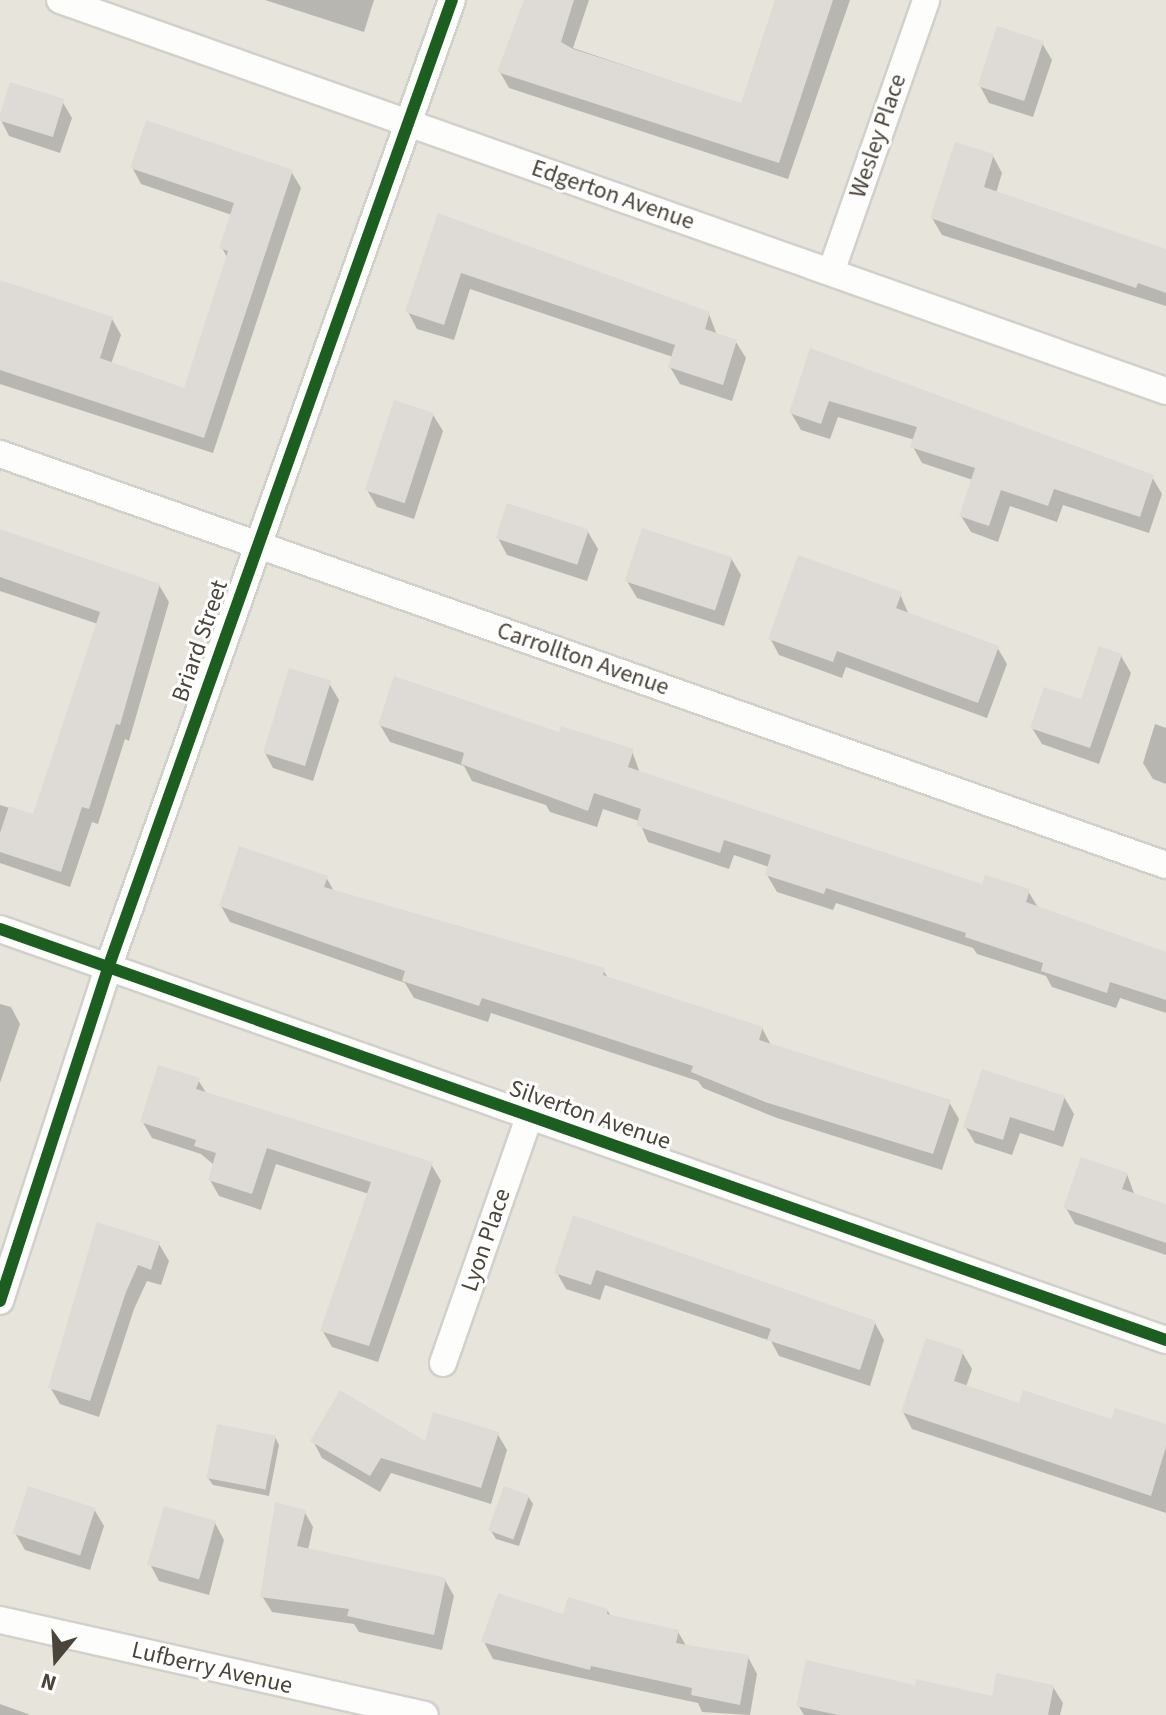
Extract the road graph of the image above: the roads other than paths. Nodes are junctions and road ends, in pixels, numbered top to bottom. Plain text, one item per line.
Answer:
1 (60, 0) edge
2 (452, 0) edge
3 (926, 0) edge
4 (407, 122) junction
5 (831, 272) junction
6 (1166, 391) edge
7 (0, 454) edge
8 (257, 544) junction
9 (1166, 865) edge
10 (0, 929) edge
11 (108, 968) junction
12 (529, 1117) junction
13 (0, 1301) edge
14 (1166, 1340) edge
15 (443, 1363) dead end
16 (0, 1620) edge
17 (424, 1715) edge

1 - 4 street, Edgerton Avenue
2 - 4 street, Briard Street
3 - 5 street, Wesley Place
4 - 5 street, Edgerton Avenue
4 - 8 street, Briard Street
5 - 6 street, Edgerton Avenue
7 - 8 street, Carrollton Avenue
8 - 9 street, Carrollton Avenue
8 - 11 street, Briard Street
10 - 11 street, Silverton Avenue
11 - 12 street, Silverton Avenue
11 - 13 street, Briard Street
12 - 14 street, Silverton Avenue
12 - 15 street, Lyon Place
16 - 17 street, Lufberry Avenue

